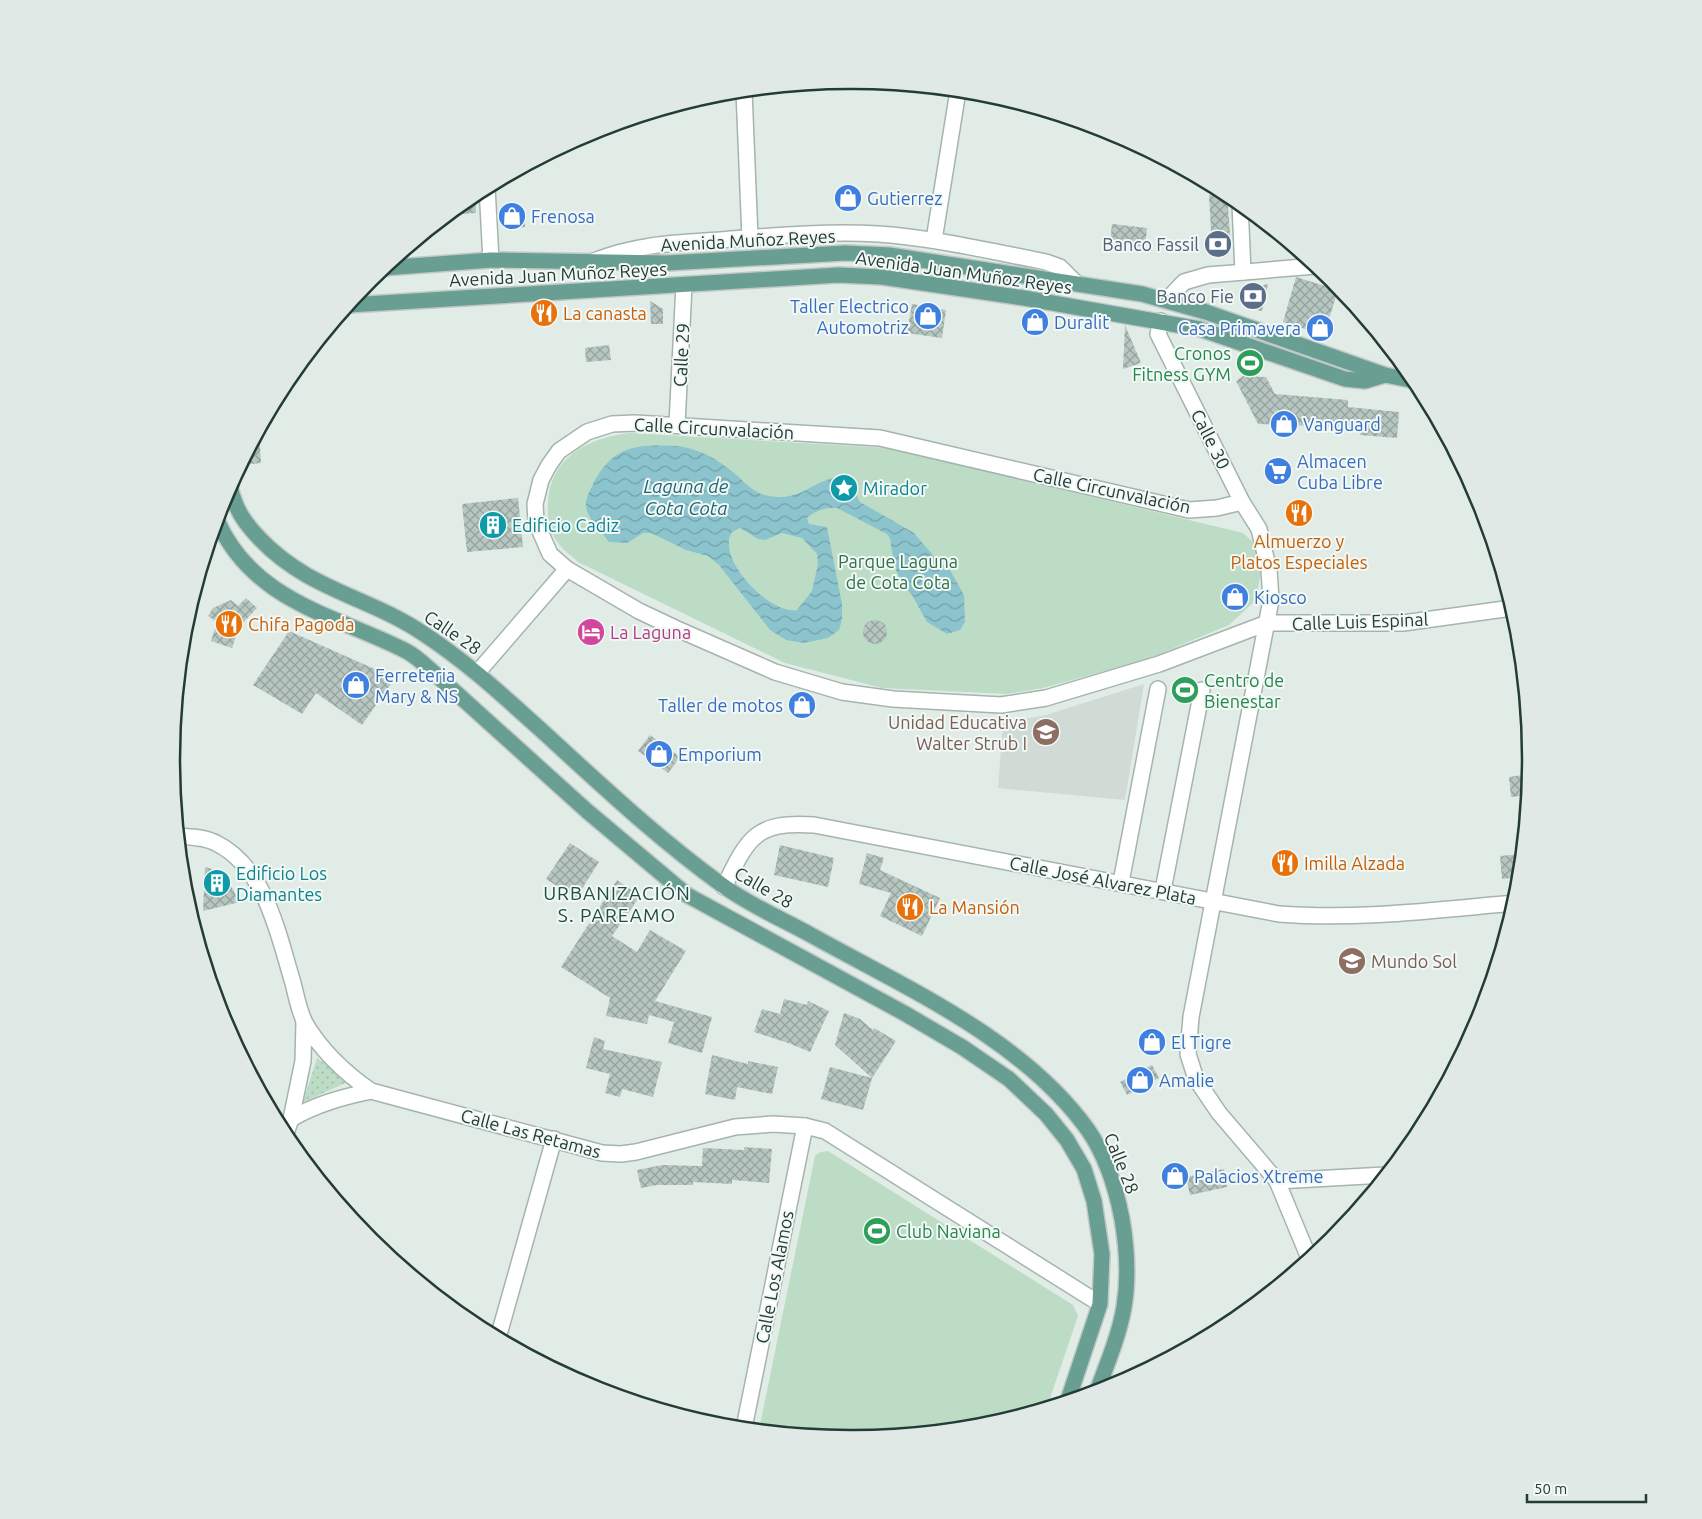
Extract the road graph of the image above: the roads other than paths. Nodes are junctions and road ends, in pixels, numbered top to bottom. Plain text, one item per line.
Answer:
1 (744, 97) edge
2 (957, 97) edge
3 (487, 196) edge
4 (1240, 214) edge
5 (750, 238) junction
6 (934, 240) junction
7 (491, 260) junction
8 (594, 261) junction
9 (396, 267) edge
10 (1306, 267) edge
11 (1243, 272) junction
12 (1076, 282) junction
13 (684, 286) junction
14 (1166, 301) junction
15 (358, 305) edge
16 (1161, 321) junction
17 (1394, 373) edge
18 (677, 424) junction
19 (233, 498) edge
20 (1242, 502) junction
21 (236, 509) junction
22 (226, 516) edge
23 (221, 529) edge
24 (567, 569) junction
25 (1504, 609) edge
26 (1268, 623) junction
27 (449, 650) junction
28 (433, 672) junction
29 (478, 672) junction
30 (1158, 689) dead end
31 (1202, 690) dead end
32 (185, 836) edge
33 (1121, 882) junction
34 (724, 887) junction
35 (1163, 890) junction
36 (1212, 901) junction
37 (1506, 903) edge
38 (711, 909) junction
39 (916, 994) junction
40 (904, 1013) junction
41 (304, 1021) junction
42 (371, 1091) junction
43 (1062, 1098) junction
44 (1046, 1114) junction
45 (291, 1119) junction
46 (289, 1126) edge
47 (805, 1126) junction
48 (554, 1139) junction
49 (1377, 1175) edge
50 (1277, 1181) junction
51 (1306, 1252) edge
52 (1100, 1304) junction
53 (1124, 1307) junction
54 (500, 1330) edge
55 (1100, 1382) edge
56 (1070, 1394) edge
57 (745, 1422) edge

1 - 5 street
2 - 6 street
3 - 7 street
4 - 11 street
5 - 6 street, Avenida Muñoz Reyes
5 - 8 street, Avenida Muñoz Reyes
6 - 12 street, Avenida Muñoz Reyes
7 - 8 main road, Avenida Juan Muñoz Reyes
7 - 9 main road, Avenida Juan Muñoz Reyes
8 - 12 main road, Avenida Juan Muñoz Reyes
10 - 11 street
11 - 14 street
12 - 14 main road, Avenida Juan Muñoz Reyes
13 - 15 main road, Avenida Juan Muñoz Reyes
13 - 16 main road, Avenida Juan Muñoz Reyes
13 - 18 street, Calle 29
14 - 16 main road
14 - 17 main road, Avenida Juan Muñoz Reyes
16 - 17 main road, Avenida Juan Muñoz Reyes
16 - 20 street, Calle 30
18 - 20 street, Calle Circunvalación
18 - 24 street, Calle Circunvalación
19 - 21 main road, Calle 28
20 - 26 street
21 - 22 main road
21 - 27 main road, Calle 28
23 - 28 main road
24 - 26 street, Calle Circunvalación
24 - 29 street
25 - 26 street, Calle Luis Espinal
26 - 36 street
27 - 28 main road
27 - 29 main road, Calle 28
28 - 38 main road
29 - 34 main road, Calle 28
30 - 33 street
31 - 35 street
32 - 41 street, Calle Las Retamas
33 - 34 street, Calle José Alvarez Plata
33 - 35 street, Calle José Alvarez Plata
34 - 38 main road
34 - 39 main road, Calle 28
35 - 36 street, Calle José Alvarez Plata
36 - 37 street, Calle José Alvarez Plata
36 - 50 street
38 - 40 main road
39 - 40 main road
39 - 43 main road, Calle 28
40 - 44 main road
41 - 42 street, Calle Las Retamas
41 - 45 street
42 - 45 street
42 - 48 street, Calle Las Retamas
43 - 44 main road
43 - 53 main road, Calle 28
44 - 52 main road
45 - 46 street
47 - 48 street, Calle Las Retamas
47 - 52 street, Calle Las Retamas
47 - 57 street, Calle Los Alamos
48 - 54 street
49 - 50 street
50 - 51 street
52 - 53 main road
52 - 56 main road
53 - 55 main road, Calle 28

